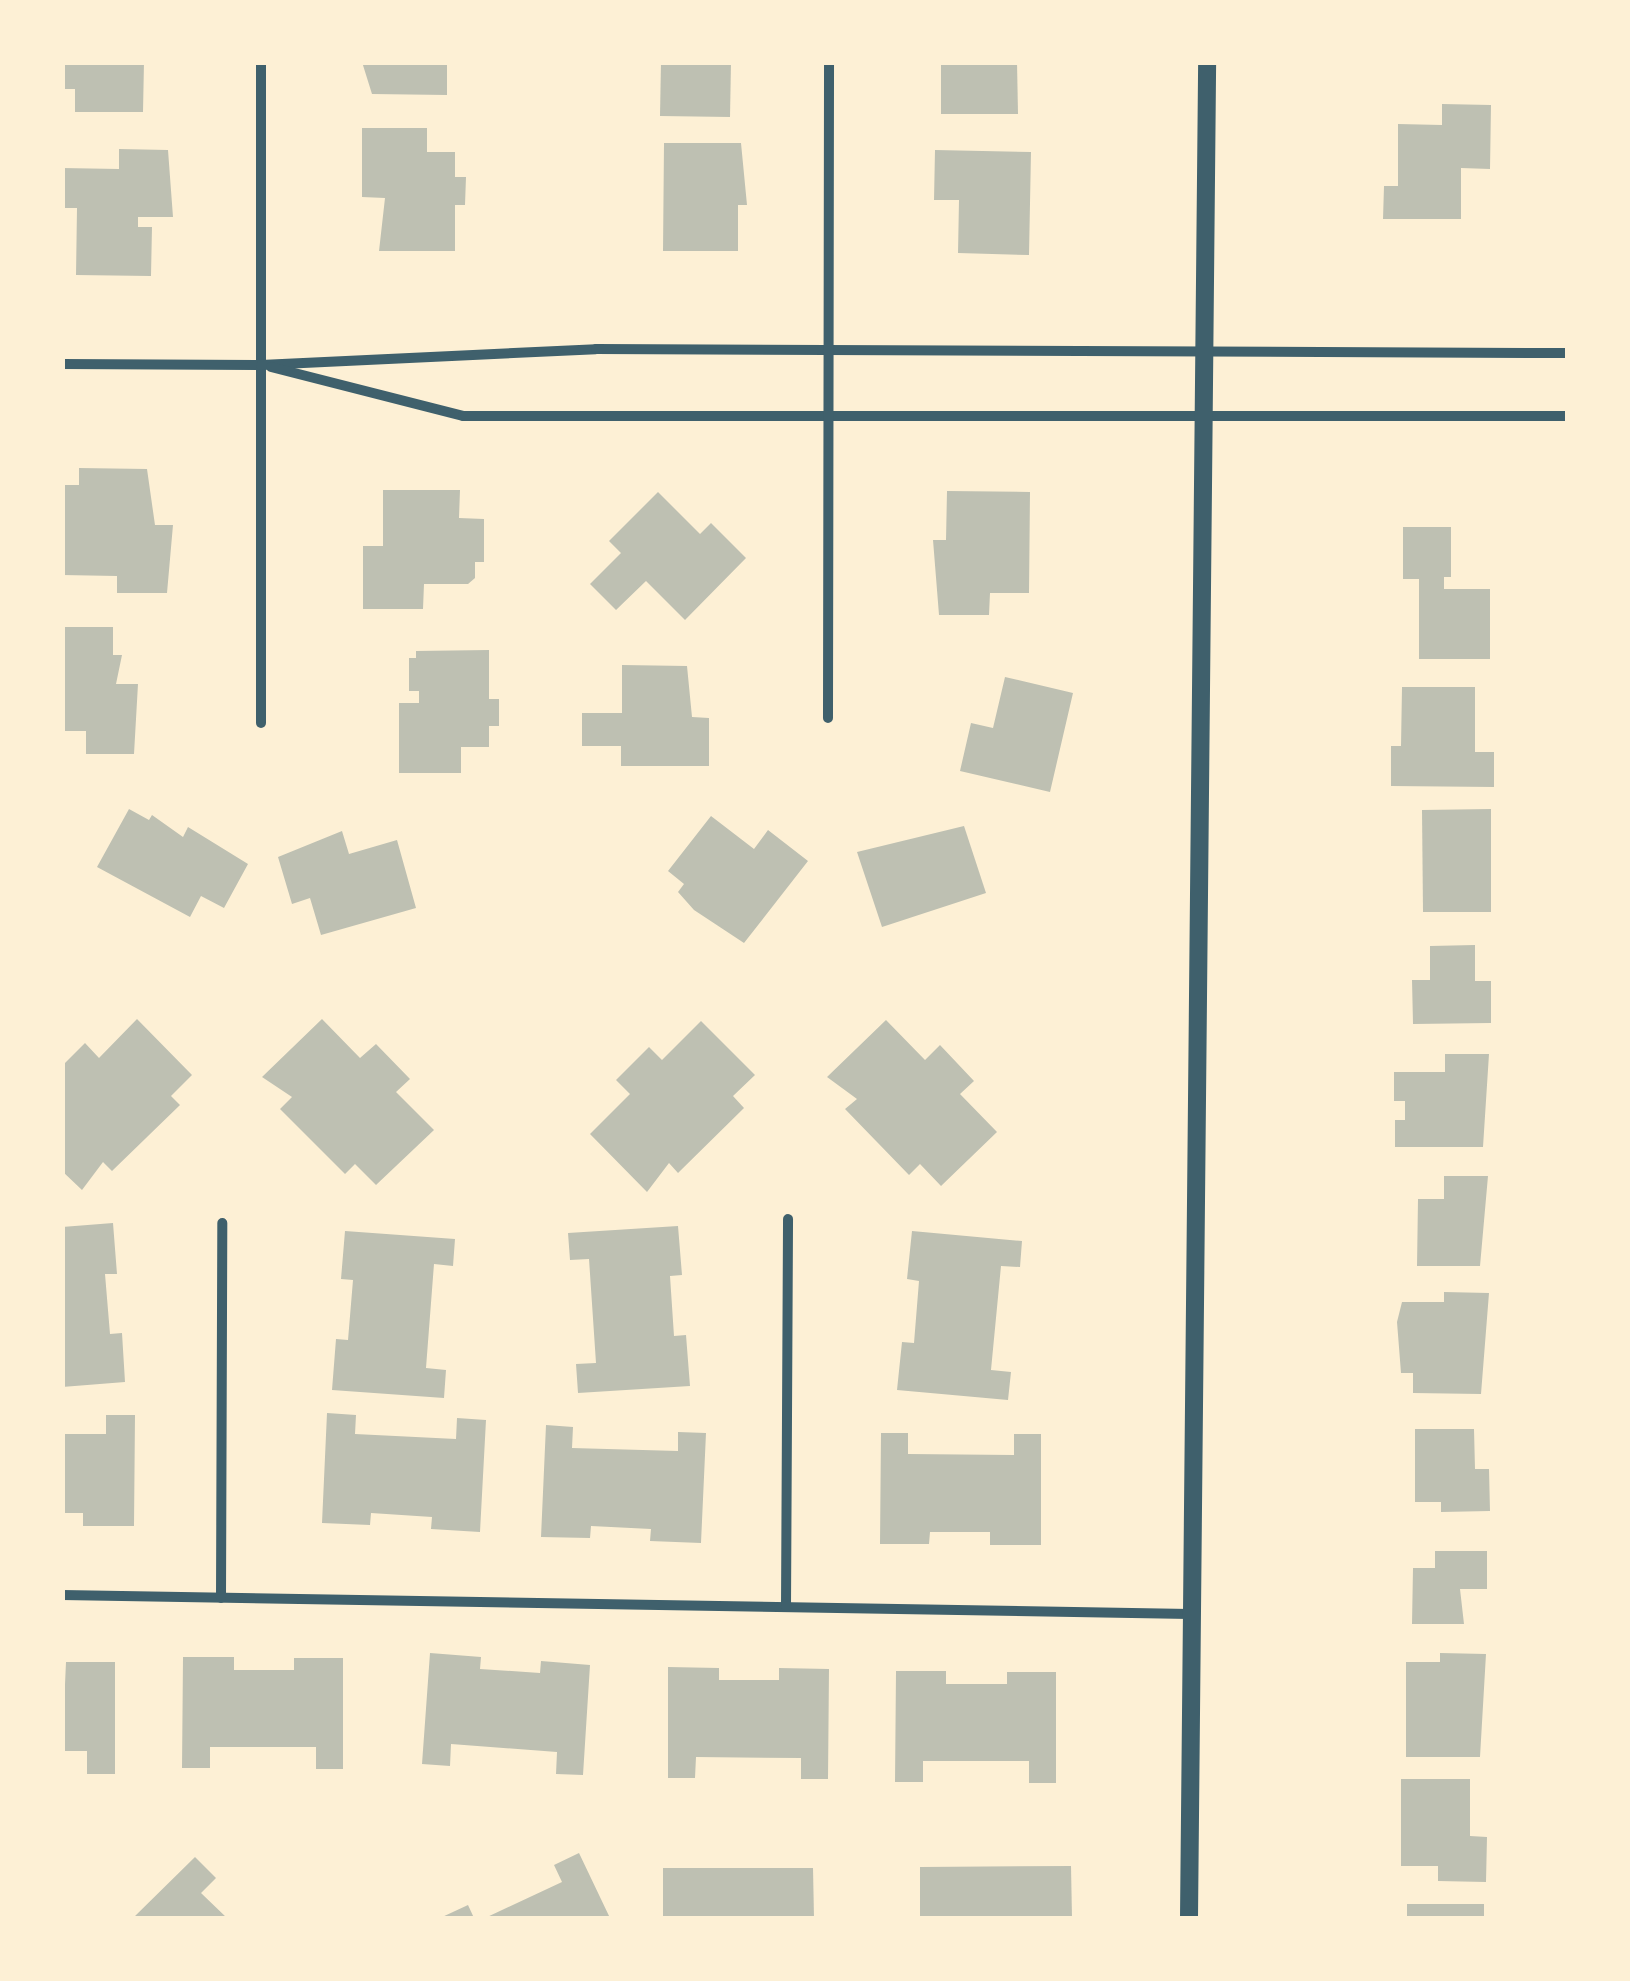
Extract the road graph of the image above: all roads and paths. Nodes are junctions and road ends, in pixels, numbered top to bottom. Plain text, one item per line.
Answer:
1 (260, 62) edge
2 (829, 62) edge
3 (1207, 62) edge
4 (827, 349) junction
5 (1207, 352) junction
6 (1568, 353) edge
7 (62, 364) edge
8 (260, 364) junction
9 (1568, 416) edge
10 (827, 417) junction
11 (1207, 418) junction
12 (828, 718) dead end
13 (260, 724) dead end
14 (788, 1219) dead end
15 (222, 1222) dead end
16 (62, 1595) edge
17 (221, 1598) junction
18 (786, 1607) junction
19 (1190, 1614) junction
20 (1189, 1918) edge

1 - 8 street
2 - 4 street
3 - 5 street
4 - 5 street
4 - 8 street
4 - 10 street
5 - 6 street
5 - 11 street
7 - 8 street
8 - 10 street
8 - 13 street
9 - 11 street
10 - 11 street
10 - 12 street
11 - 19 street
14 - 18 street
15 - 17 street
16 - 17 street
17 - 18 street
18 - 19 street
19 - 20 street

